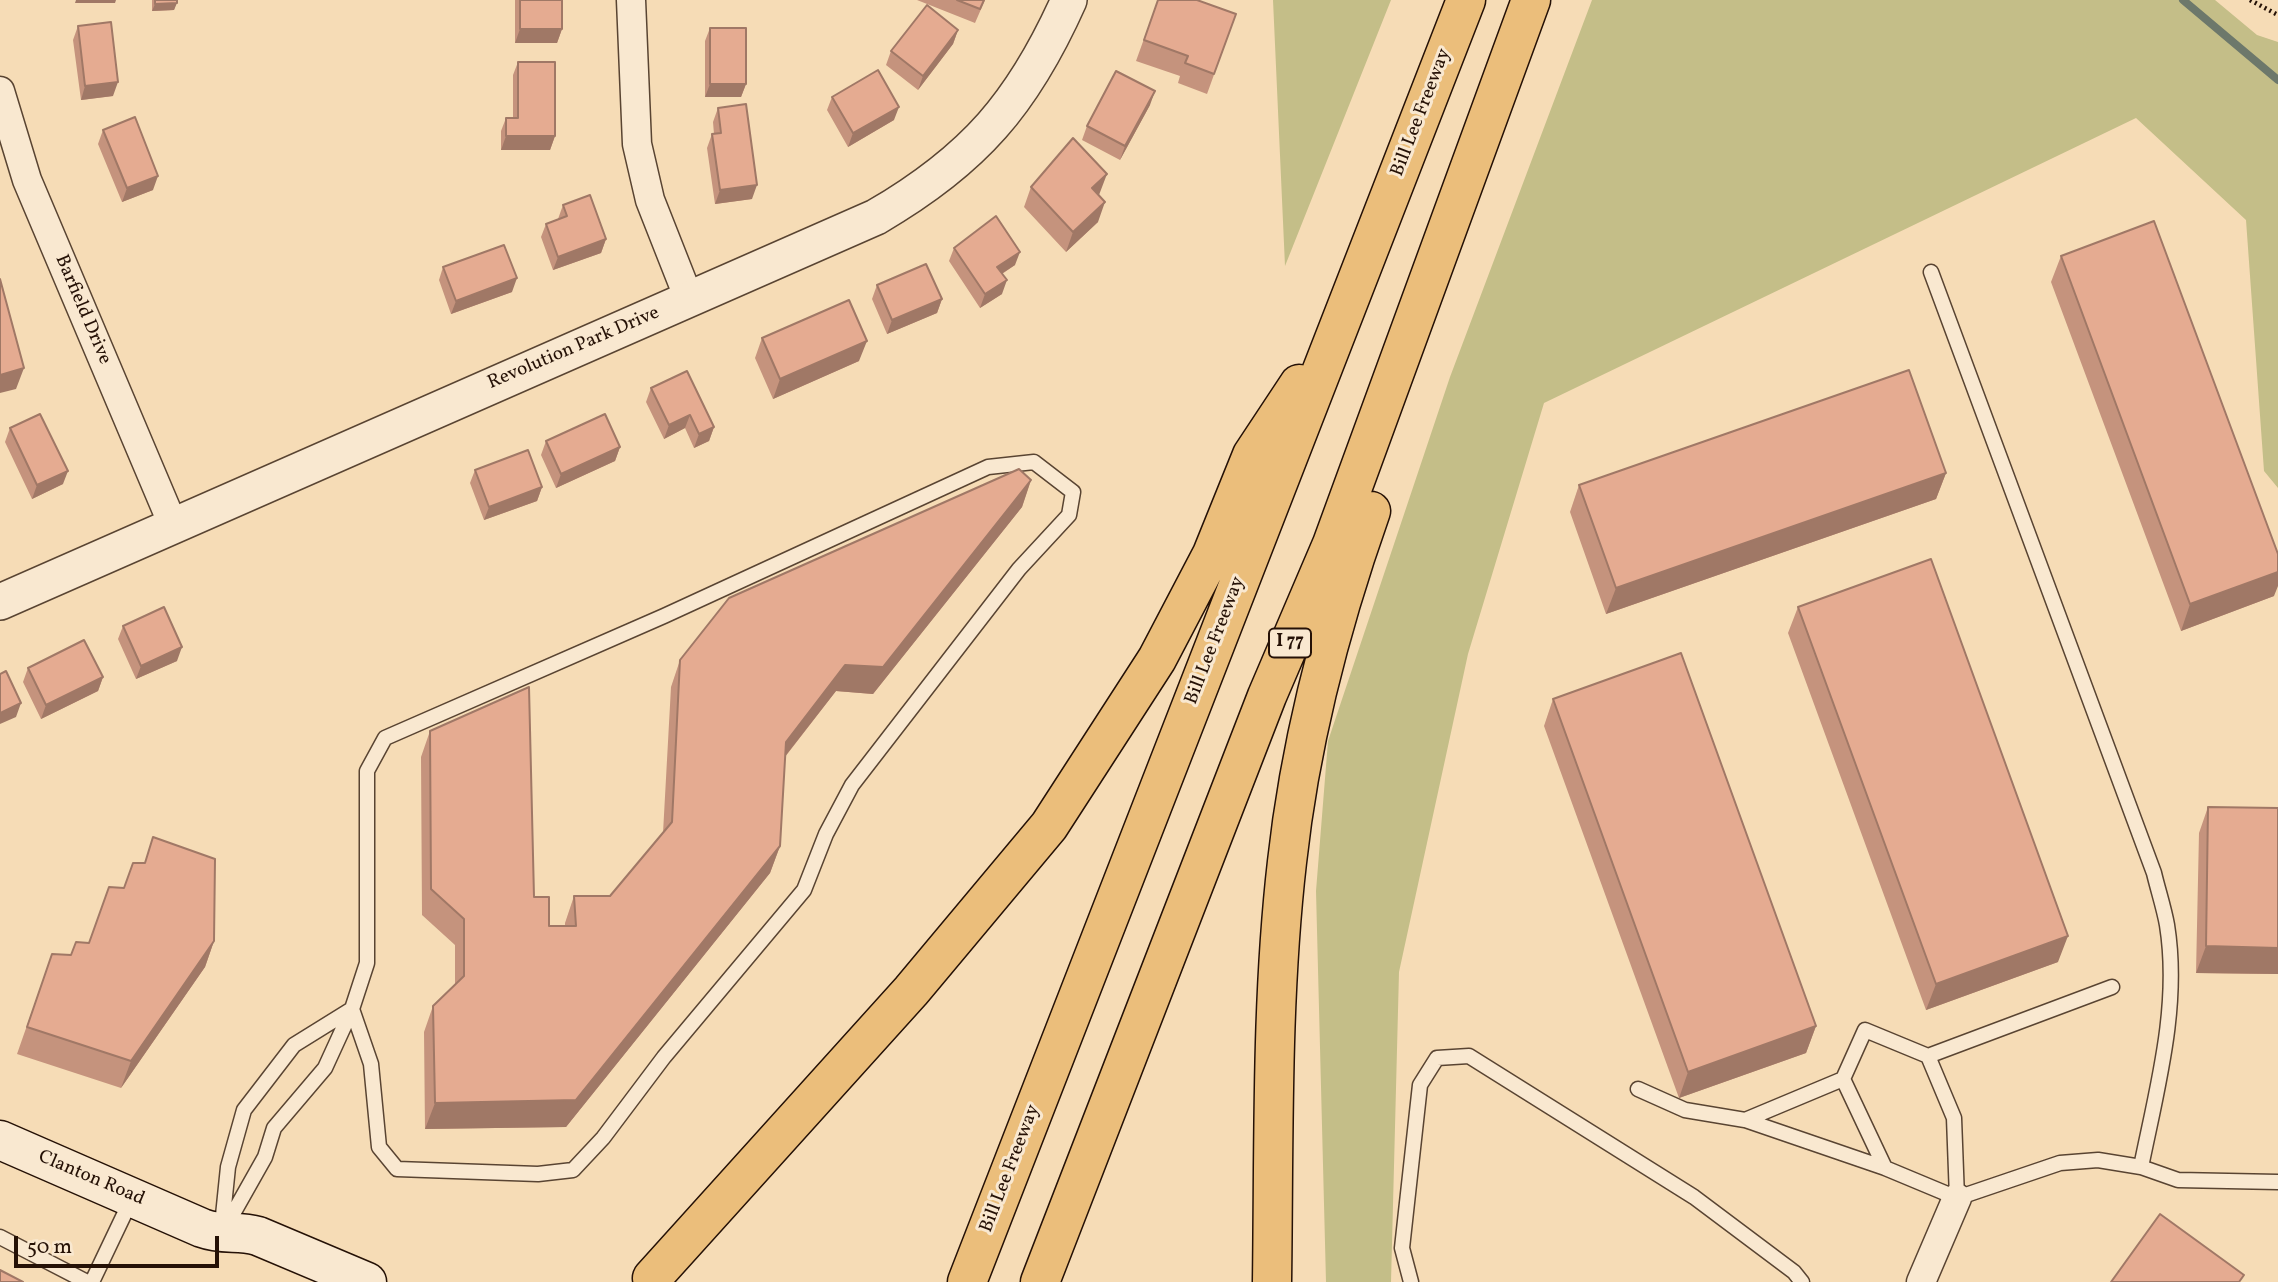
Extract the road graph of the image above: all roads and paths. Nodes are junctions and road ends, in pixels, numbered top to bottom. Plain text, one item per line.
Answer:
1 (631, 0) edge
2 (1069, 0) edge
3 (1466, 0) edge
4 (1531, 0) edge
5 (2250, 0) edge
6 (2278, 15) edge
7 (0, 91) edge
8 (1455, 203) junction
9 (1931, 272) dead end
10 (690, 299) junction
11 (1339, 324) junction
12 (173, 525) junction
13 (0, 602) edge
14 (2112, 987) dead end
15 (352, 1009) junction
16 (1928, 1056) junction
17 (1843, 1079) junction
18 (1639, 1089) dead end
19 (1745, 1120) junction
20 (0, 1140) edge
21 (2141, 1167) junction
22 (1885, 1168) junction
23 (2278, 1182) edge
24 (133, 1197) junction
25 (1957, 1198) junction
26 (222, 1235) junction
27 (0, 1237) edge
28 (645, 1281) edge
29 (90, 1282) edge
30 (300, 1282) edge
31 (367, 1282) edge
32 (967, 1282) edge
33 (1040, 1282) edge
34 (1272, 1282) edge
35 (1411, 1282) edge
36 (1801, 1282) edge
37 (1921, 1282) edge

1 - 10 street
2 - 10 street, Revolution Park Drive
3 - 11 highway, Bill Lee Freeway
4 - 8 highway, I 77
5 - 6 path
7 - 12 street, Barfield Drive
8 - 33 highway, I 77
8 - 34 highway
9 - 21 lane
10 - 12 street, Revolution Park Drive
11 - 28 highway
11 - 32 highway, Bill Lee Freeway
12 - 13 street, Revolution Park Drive
14 - 16 lane
15 - 15 lane
15 - 26 lane
15 - 26 lane
16 - 17 lane
16 - 25 lane
17 - 19 lane
17 - 22 lane
18 - 19 lane
19 - 22 lane
20 - 24 main road, Clanton Road
21 - 23 lane
21 - 25 lane
22 - 25 lane
24 - 26 main road, Clanton Road
24 - 29 lane
25 - 37 street
26 - 30 main road, Clanton Road
26 - 31 main road, Clanton Road
27 - 29 lane
35 - 36 lane

